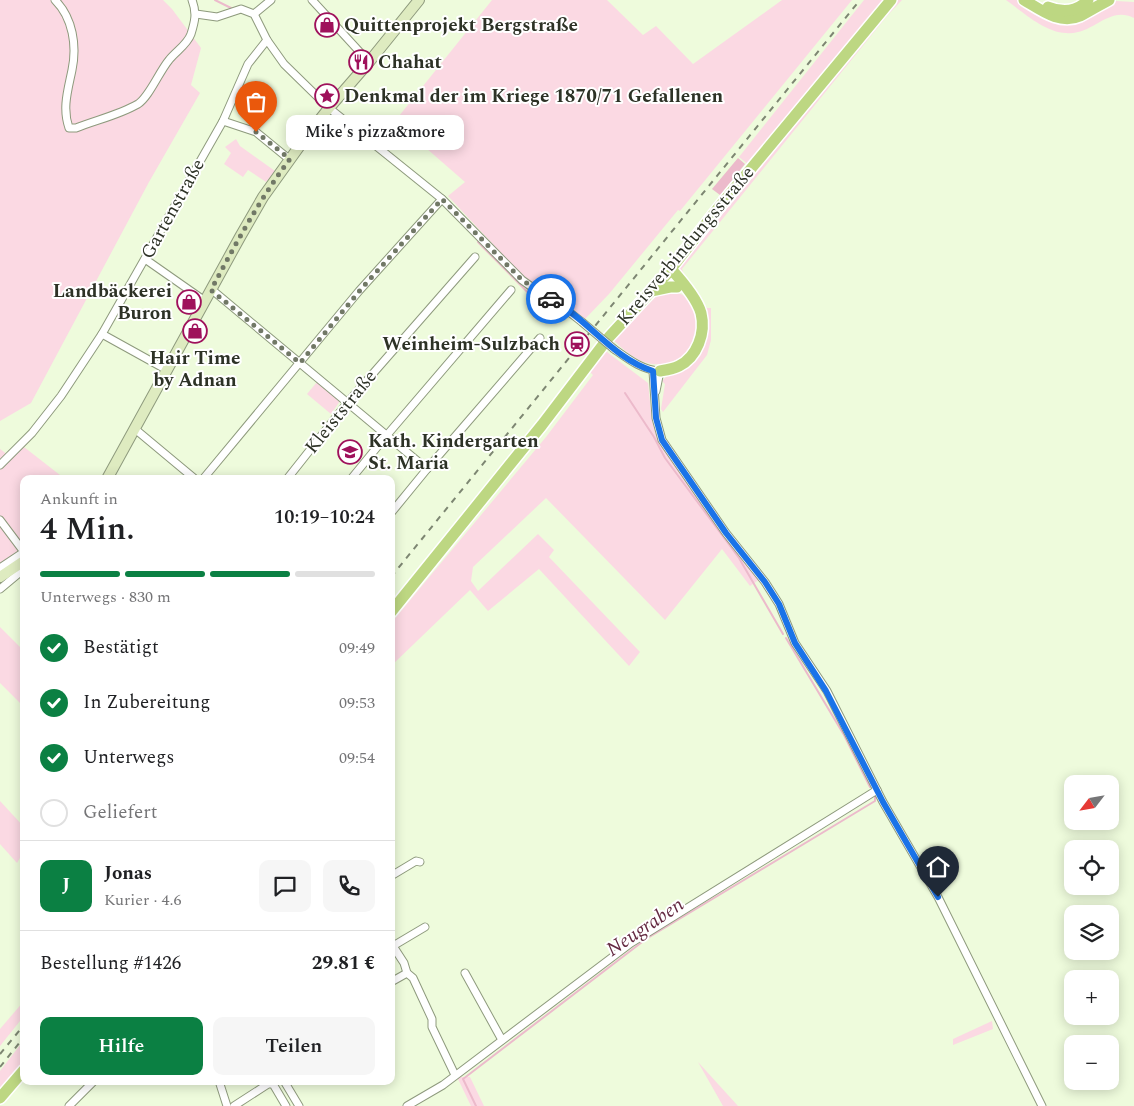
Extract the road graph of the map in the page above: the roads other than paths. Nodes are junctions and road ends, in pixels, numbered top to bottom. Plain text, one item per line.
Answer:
1 (55, 0) edge
2 (192, 0) edge
3 (271, 0) edge
4 (312, 0) edge
5 (418, 0) edge
6 (891, 0) edge
7 (1024, 0) edge
8 (1035, 0) edge
9 (1088, 0) edge
10 (1109, 0) edge
11 (196, 14) junction
12 (254, 14) junction
13 (267, 40) junction
14 (370, 62) junction
15 (329, 108) junction
16 (223, 121) junction
17 (290, 159) junction
18 (442, 199) junction
19 (475, 256) dead end
20 (145, 259) junction
21 (669, 271) junction
22 (677, 287) junction
23 (211, 290) junction
24 (511, 290) dead end
25 (651, 291) junction
26 (692, 297) junction
27 (205, 301) junction
28 (102, 334) junction
29 (540, 338) dead end
30 (300, 363) junction
31 (167, 370) junction
32 (656, 371) junction
33 (348, 402) junction
34 (136, 429) junction
35 (387, 435) junction
36 (0, 465) edge
37 (427, 469) junction
38 (109, 475) edge
39 (191, 475) edge
40 (206, 475) edge
41 (291, 475) edge
42 (354, 475) edge
43 (395, 508) edge
44 (0, 520) edge
45 (20, 547) edge
46 (20, 555) edge
47 (20, 564) edge
48 (0, 568) edge
49 (20, 572) edge
50 (0, 577) edge
51 (0, 589) edge
52 (395, 607) edge
53 (877, 790) junction
54 (420, 862) dead end
55 (395, 874) edge
56 (425, 927) dead end
57 (395, 943) edge
58 (395, 950) edge
59 (408, 973) junction
60 (465, 973) dead end
61 (395, 980) edge
62 (502, 1040) junction
63 (20, 1075) edge
64 (455, 1075) junction
65 (90, 1085) edge
66 (220, 1085) edge
67 (266, 1085) edge
68 (274, 1085) edge
69 (287, 1085) edge
70 (0, 1098) edge
71 (69, 1106) edge
72 (227, 1106) edge
73 (234, 1106) edge
74 (286, 1106) edge
75 (300, 1106) edge
76 (407, 1106) edge
77 (1042, 1106) edge

1 - 11 street
2 - 11 street
3 - 12 street
4 - 14 street
5 - 14 main road
6 - 21 main road, Kreisverbindungsstraße
7 - 10 main road
8 - 9 main road
11 - 12 street
12 - 13 street
13 - 15 street
13 - 16 street, Gartenstraße
14 - 15 main road
15 - 17 main road
15 - 18 street
16 - 17 street
16 - 20 street, Gartenstraße
17 - 23 main road
18 - 30 street
18 - 32 street, bridge
19 - 33 street, Kleiststraße
20 - 27 street
20 - 28 street, Gartenstraße
21 - 22 main road
21 - 25 main road, Kreisverbindungsstraße
21 - 26 main road
22 - 25 main road
22 - 26 main road
23 - 27 main road
23 - 30 street
24 - 35 street
25 - 52 main road, Kreisverbindungsstraße
26 - 32 main road
27 - 31 main road
28 - 31 street
28 - 36 street, Gartenstraße
29 - 37 street
30 - 33 street
30 - 40 street
31 - 34 main road
32 - 53 street
33 - 35 street
33 - 41 street, Kleiststraße
34 - 38 main road
34 - 39 street
35 - 37 street
35 - 42 street
37 - 43 street
44 - 45 street
46 - 48 street
47 - 50 main road
49 - 51 street
53 - 62 street
53 - 77 street
54 - 55 street
56 - 57 street
58 - 59 street
59 - 61 street
59 - 64 street
60 - 62 street
62 - 64 street
63 - 70 main road
64 - 76 street
65 - 71 street
66 - 72 street
67 - 73 street
68 - 74 street
69 - 75 street

